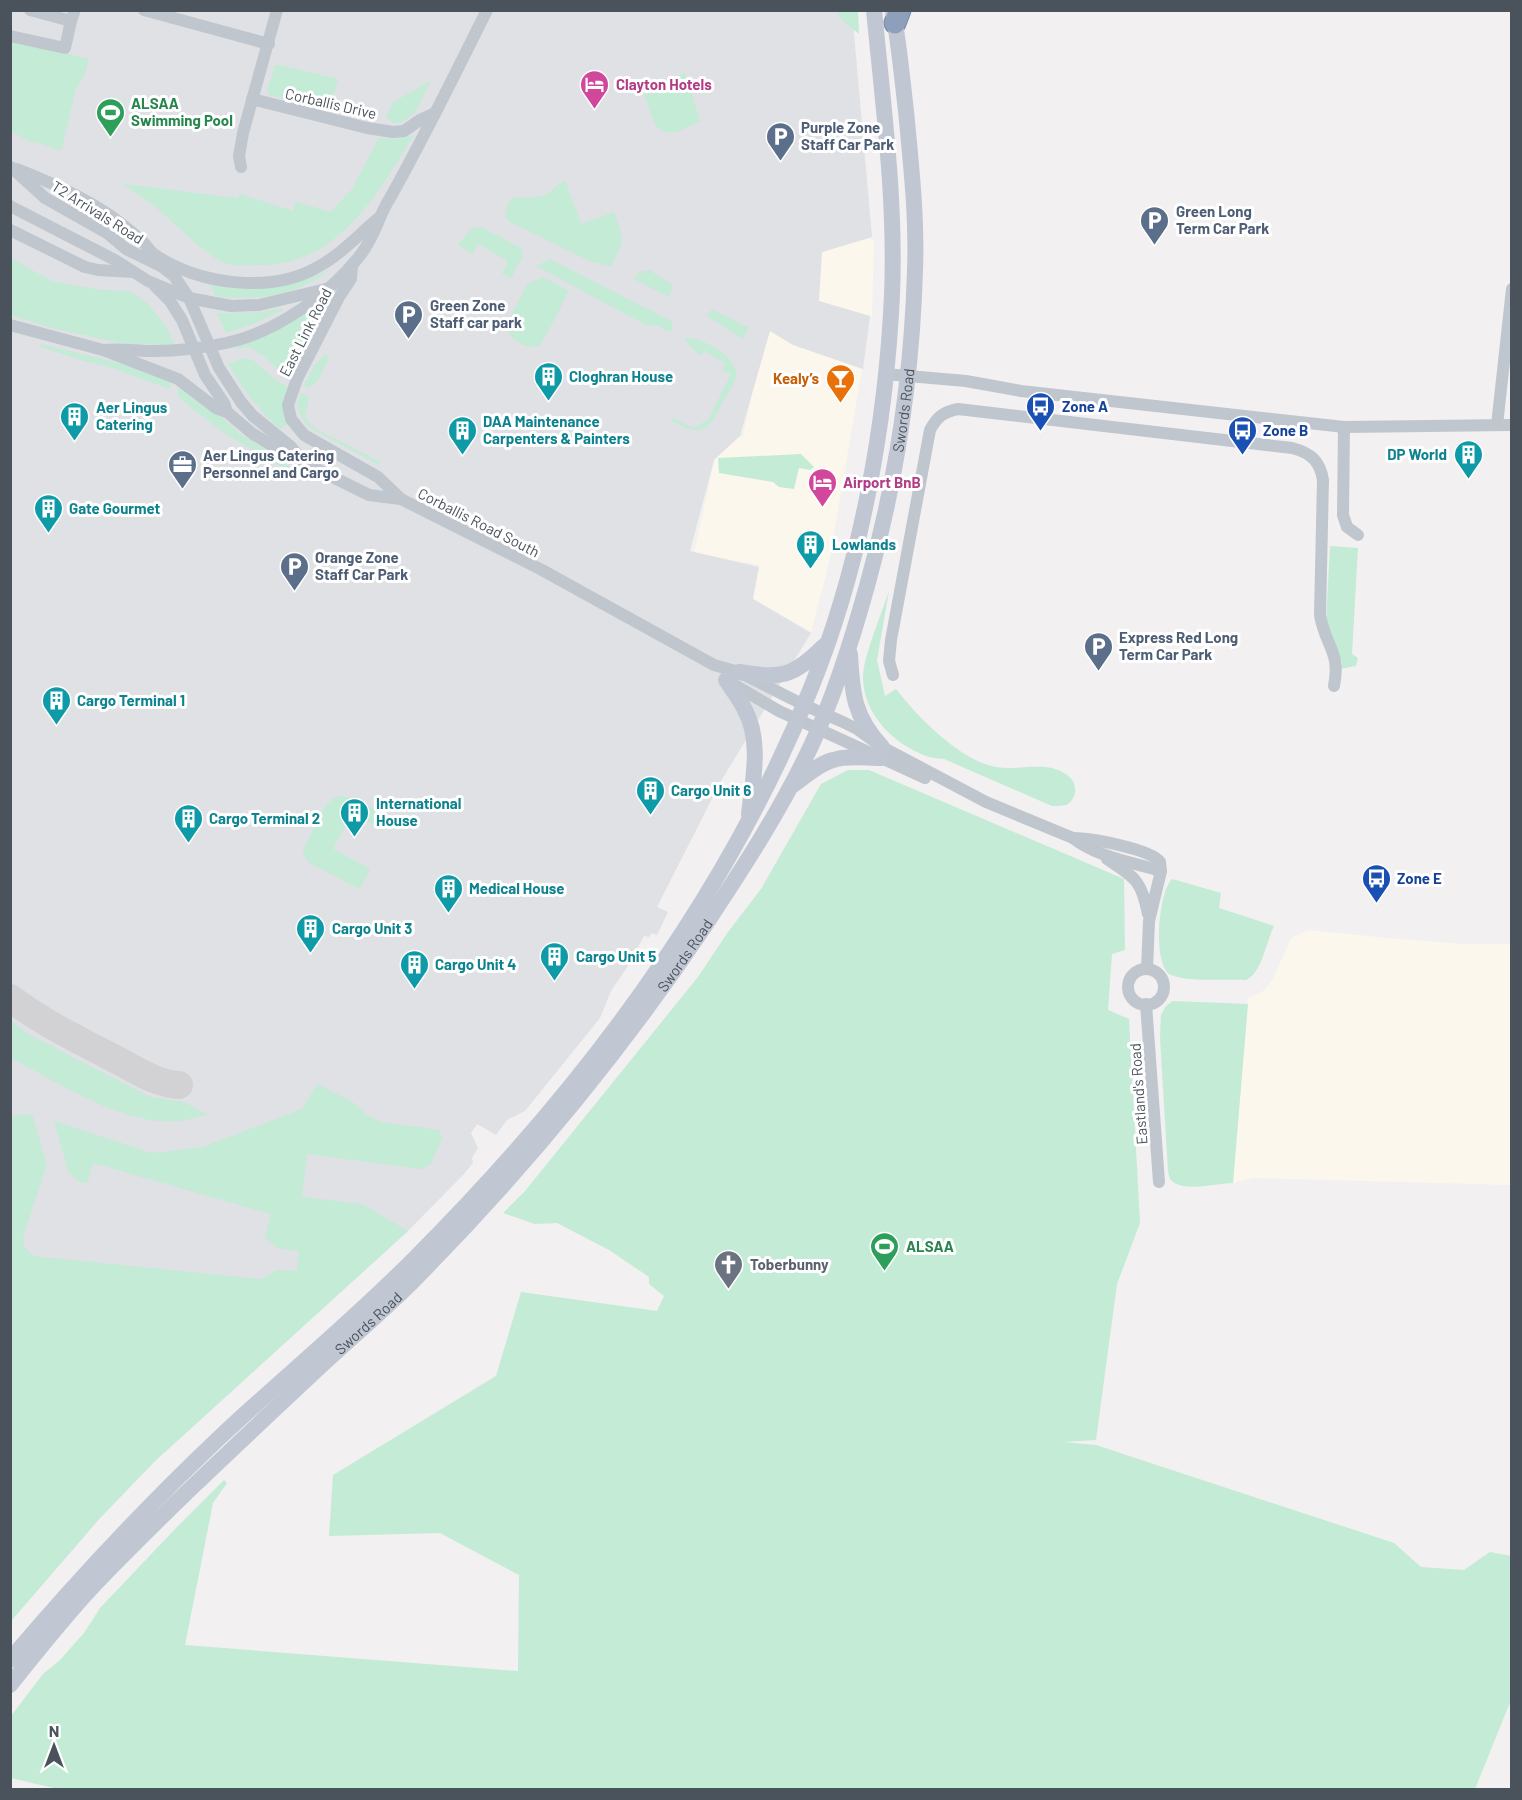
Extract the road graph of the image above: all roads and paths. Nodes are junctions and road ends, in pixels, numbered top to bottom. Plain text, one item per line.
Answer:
1 (30, 10) edge
2 (144, 10) edge
3 (277, 10) edge
4 (487, 10) edge
5 (874, 10) edge
6 (896, 15) edge
7 (73, 17) edge
8 (10, 36) edge
9 (269, 44) junction
10 (252, 99) junction
11 (435, 113) junction
12 (11, 167) edge
13 (241, 167) dead end
14 (10, 206) edge
15 (380, 216) junction
16 (10, 230) edge
17 (352, 265) junction
18 (134, 272) junction
19 (148, 280) junction
20 (326, 288) junction
21 (1512, 289) edge
22 (189, 298) junction
23 (10, 325) edge
24 (210, 345) junction
25 (195, 348) junction
26 (103, 350) junction
27 (885, 374) junction
28 (909, 376) junction
29 (227, 412) junction
30 (1497, 425) junction
31 (1512, 425) edge
32 (1344, 427) junction
33 (304, 462) junction
34 (401, 499) junction
35 (1358, 535) dead end
36 (829, 641) junction
37 (849, 647) junction
38 (893, 675) dead end
39 (733, 676) junction
40 (1334, 686) dead end
41 (801, 712) junction
42 (822, 721) junction
43 (882, 753) junction
44 (792, 786) junction
45 (748, 823) junction
46 (1073, 838) junction
47 (1096, 852) junction
48 (1161, 871) junction
49 (1149, 921) junction
50 (1148, 969) junction
51 (1146, 1004) junction
52 (1159, 1182) dead end
53 (10, 1660) edge
54 (10, 1685) edge

1 - 7 street
2 - 9 street
3 - 9 street
4 - 11 street, East Link Road
5 - 27 main road, Swords Road
6 - 28 main road, Swords Road
7 - 8 street
9 - 10 street
10 - 11 street, Corballis Drive
10 - 13 street
11 - 15 street, East Link Road
12 - 15 street, T2 Arrivals Road
12 - 22 street, T2 Arrivals Road
14 - 18 street
15 - 17 street, East Link Road
16 - 18 street
17 - 20 street, East Link Road
17 - 34 street, East Link Road
18 - 19 street
19 - 22 street
19 - 25 street
20 - 22 street
20 - 24 street, East Link Road
21 - 30 street
22 - 24 street
23 - 26 street, Corballis Road South
24 - 25 street, Corballis Road South
24 - 33 street
25 - 26 street, Corballis Road South
25 - 29 street
26 - 29 street, Corballis Road South
27 - 28 street
27 - 36 main road, Swords Road
28 - 32 street
28 - 37 main road, Swords Road
29 - 33 street, Corballis Road South
30 - 31 street
30 - 32 street
32 - 35 street
33 - 34 street, Corballis Road South
34 - 39 street, Corballis Road South
36 - 39 main road
36 - 41 main road, Swords Road
37 - 42 main road, Swords Road
37 - 43 main road
38 - 40 street
39 - 41 street, Corballis Road South
39 - 45 main road
41 - 42 street, Corballis Road South
41 - 45 main road, Swords Road
42 - 43 street
42 - 44 main road, Swords Road
43 - 44 main road
43 - 46 street
44 - 54 main road, Swords Road
45 - 53 main road, Swords Road
46 - 47 street
46 - 48 street
47 - 48 street
47 - 49 street
48 - 49 street
49 - 50 street
50 - 51 street
50 - 51 street
51 - 52 street, Eastland's Road

